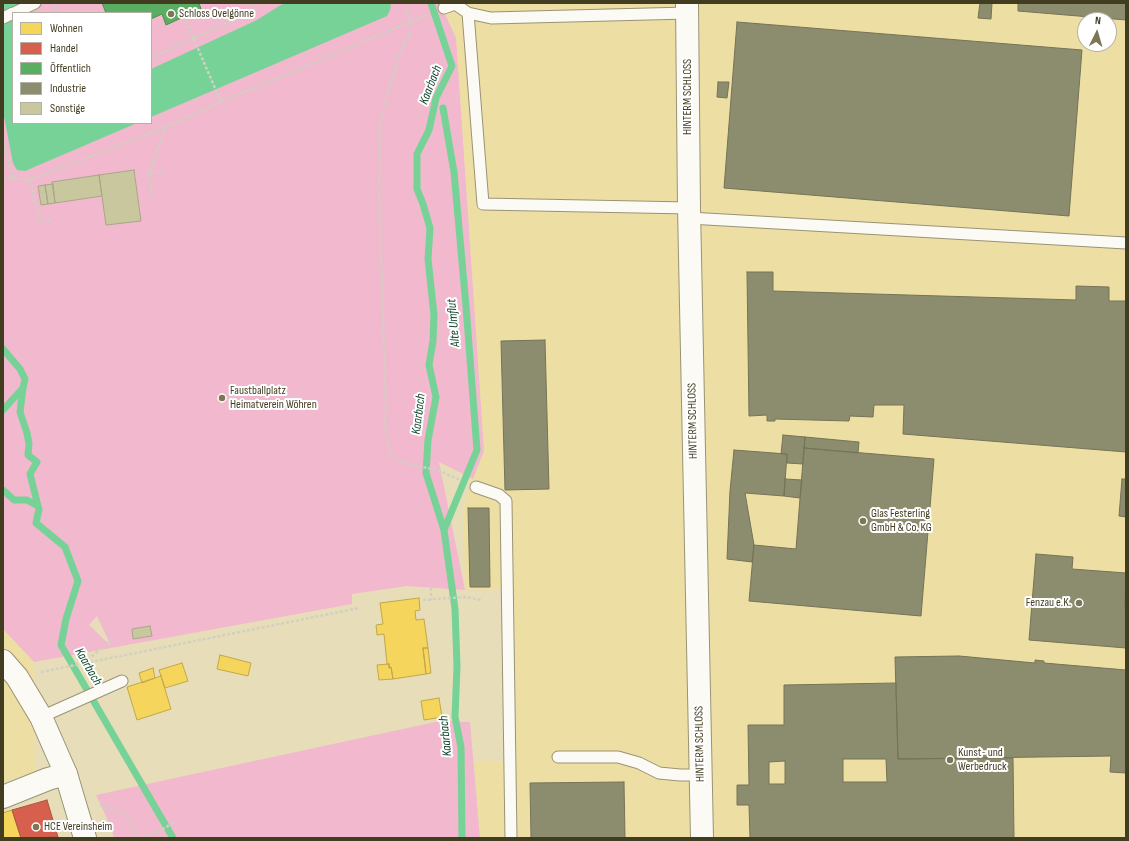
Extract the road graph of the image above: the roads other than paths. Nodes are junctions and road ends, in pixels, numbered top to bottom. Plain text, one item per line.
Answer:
1 (33, 4) edge
2 (444, 8) dead end
3 (688, 8) edge
4 (15, 12) edge
5 (468, 12) junction
6 (12, 14) edge
7 (3, 18) edge
8 (689, 213) junction
9 (1126, 243) edge
10 (476, 487) dead end
11 (3, 661) edge
12 (122, 681) dead end
13 (41, 717) junction
14 (558, 757) dead end
15 (66, 774) junction
16 (701, 775) junction
17 (3, 797) edge
18 (85, 838) edge
19 (511, 838) edge
20 (702, 838) edge

1 - 4 lane
2 - 5 lane
3 - 5 lane
3 - 8 street, HINTERM SCHLOSS
5 - 8 lane
6 - 7 lane
8 - 9 lane
8 - 16 street, HINTERM SCHLOSS
10 - 19 lane
11 - 13 street
12 - 13 lane
13 - 15 street
14 - 16 lane
15 - 17 street
15 - 18 street
16 - 20 street, HINTERM SCHLOSS

